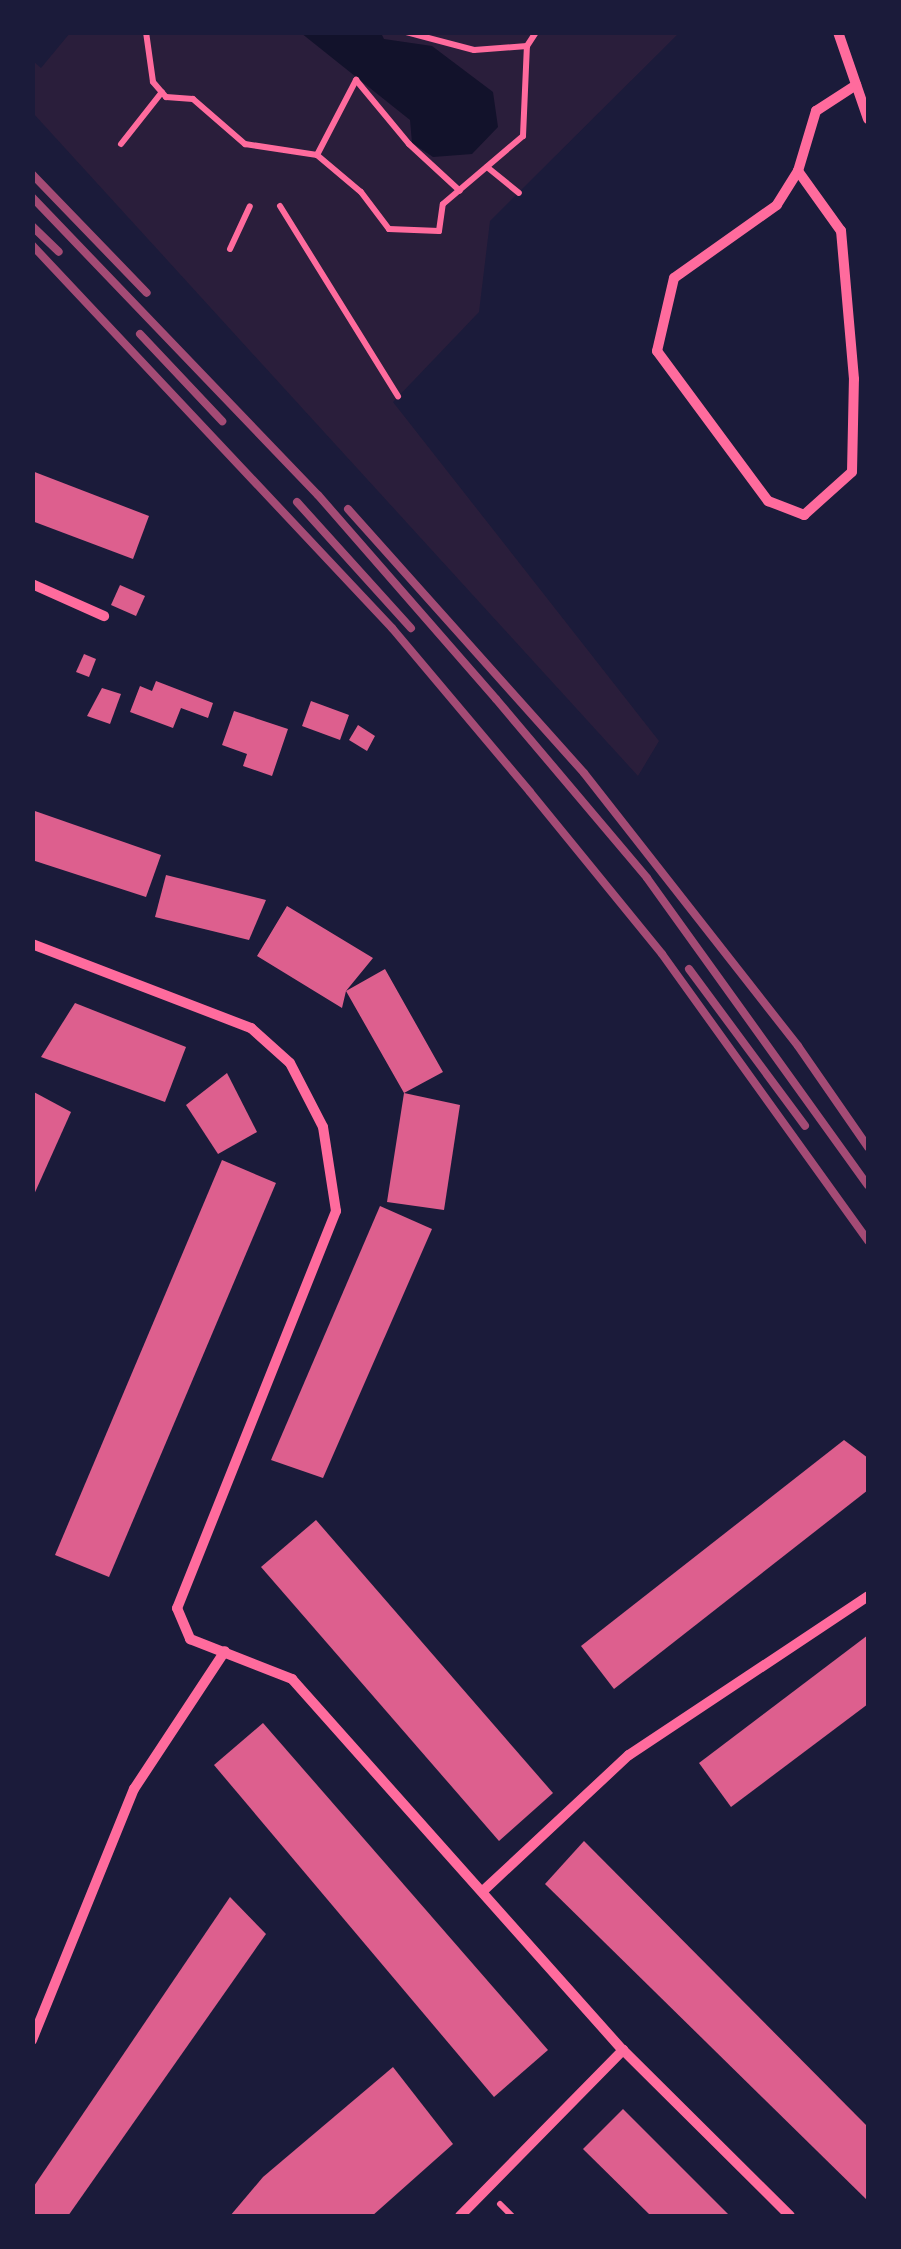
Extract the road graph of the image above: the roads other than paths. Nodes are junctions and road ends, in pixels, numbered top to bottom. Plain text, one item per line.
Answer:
1 (838, 32) edge
2 (856, 84) junction
3 (868, 119) edge
4 (798, 171) junction
5 (32, 584) edge
6 (104, 616) dead end
7 (33, 944) edge
8 (868, 1596) edge
9 (225, 1651) junction
10 (484, 1890) junction
11 (32, 2040) edge
12 (624, 2050) junction
13 (460, 2216) edge
14 (790, 2216) edge

1 - 2 street
2 - 3 street
2 - 4 street
4 - 4 street
5 - 6 street
7 - 9 street
8 - 10 street
9 - 10 street
9 - 11 street
10 - 12 street
12 - 13 street
12 - 14 street

